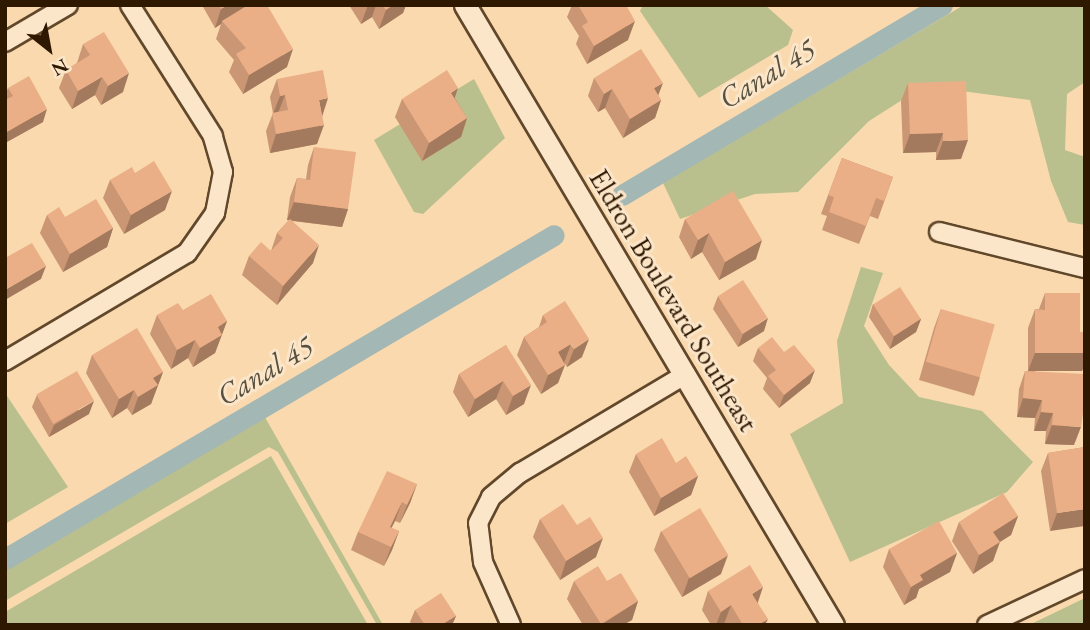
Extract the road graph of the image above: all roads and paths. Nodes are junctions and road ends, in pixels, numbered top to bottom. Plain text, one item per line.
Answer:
1 (68, 5) edge
2 (130, 5) edge
3 (465, 5) edge
4 (5, 42) edge
5 (939, 232) dead end
6 (1085, 268) edge
7 (5, 361) edge
8 (686, 374) junction
9 (1085, 579) edge
10 (511, 625) edge
11 (833, 625) edge
12 (987, 625) edge

1 - 4 street
2 - 7 street
3 - 8 street, Eldron Boulevard Southeast
5 - 6 street
8 - 10 street
8 - 11 street, Eldron Boulevard Southeast
9 - 12 street

